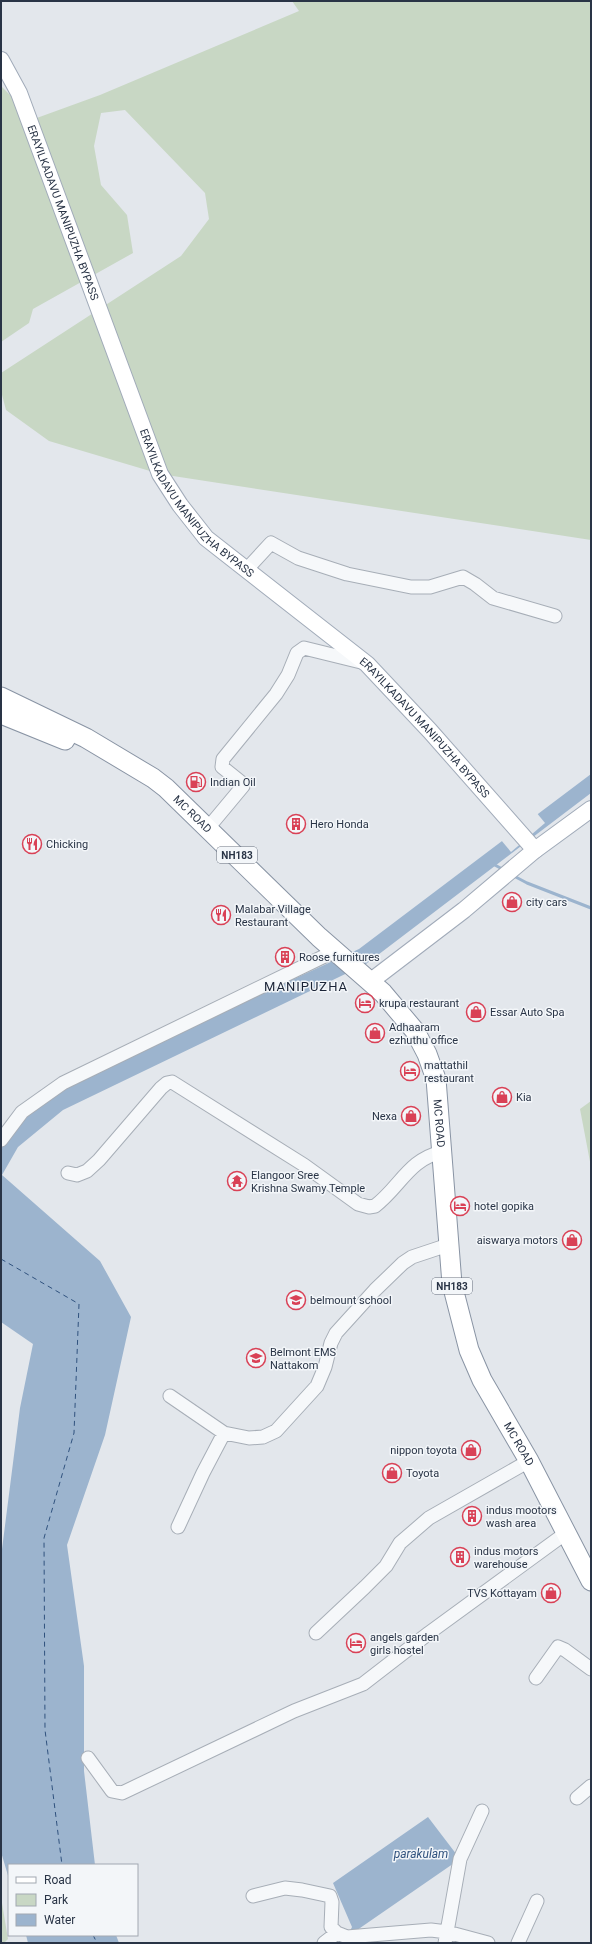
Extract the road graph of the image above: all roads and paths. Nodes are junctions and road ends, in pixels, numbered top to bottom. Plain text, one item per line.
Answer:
1 (1, 60) edge
2 (247, 569) junction
3 (555, 616) dead end
4 (367, 664) junction
5 (1, 697) edge
6 (1, 714) edge
7 (128, 763) junction
8 (591, 810) edge
9 (208, 828) junction
10 (535, 850) junction
11 (341, 956) junction
12 (371, 981) junction
13 (1, 1140) edge
14 (442, 1152) junction
15 (68, 1173) dead end
16 (448, 1245) junction
17 (170, 1396) dead end
18 (224, 1433) junction
19 (529, 1461) junction
20 (178, 1527) dead end
21 (566, 1532) junction
22 (591, 1581) edge
23 (316, 1633) dead end
24 (591, 1669) edge
25 (536, 1678) dead end
26 (88, 1758) dead end
27 (591, 1786) edge
28 (577, 1798) dead end
29 (482, 1810) dead end
30 (253, 1896) dead end
31 (538, 1901) dead end
32 (338, 1933) junction
33 (446, 1937) edge
34 (324, 1943) edge
35 (488, 1943) edge
36 (518, 1943) edge

1 - 2 main road, ERAYILKADAVU MANIPUZHA BYPASS
2 - 3 street
2 - 4 main road, ERAYILKADAVU MANIPUZHA BYPASS
4 - 9 street
4 - 10 main road, ERAYILKADAVU MANIPUZHA BYPASS
5 - 7 highway, MC ROAD / NH183
6 - 7 highway, MC ROAD / NH183
7 - 9 highway, MC ROAD / NH183
8 - 10 main road
9 - 11 highway, MC ROAD / NH183
10 - 12 main road
11 - 12 highway, MC ROAD / NH183
11 - 13 street
12 - 14 highway, MC ROAD / NH183
14 - 15 street
14 - 16 highway, MC ROAD / NH183
16 - 18 street
16 - 19 highway, MC ROAD / NH183
17 - 18 street
18 - 20 street
19 - 21 highway, MC ROAD / NH183
19 - 23 street
21 - 22 highway, MC ROAD / NH183
21 - 26 street
24 - 25 street
27 - 28 street
29 - 33 street
30 - 32 street
31 - 36 street
32 - 33 street
32 - 34 street
33 - 35 street

